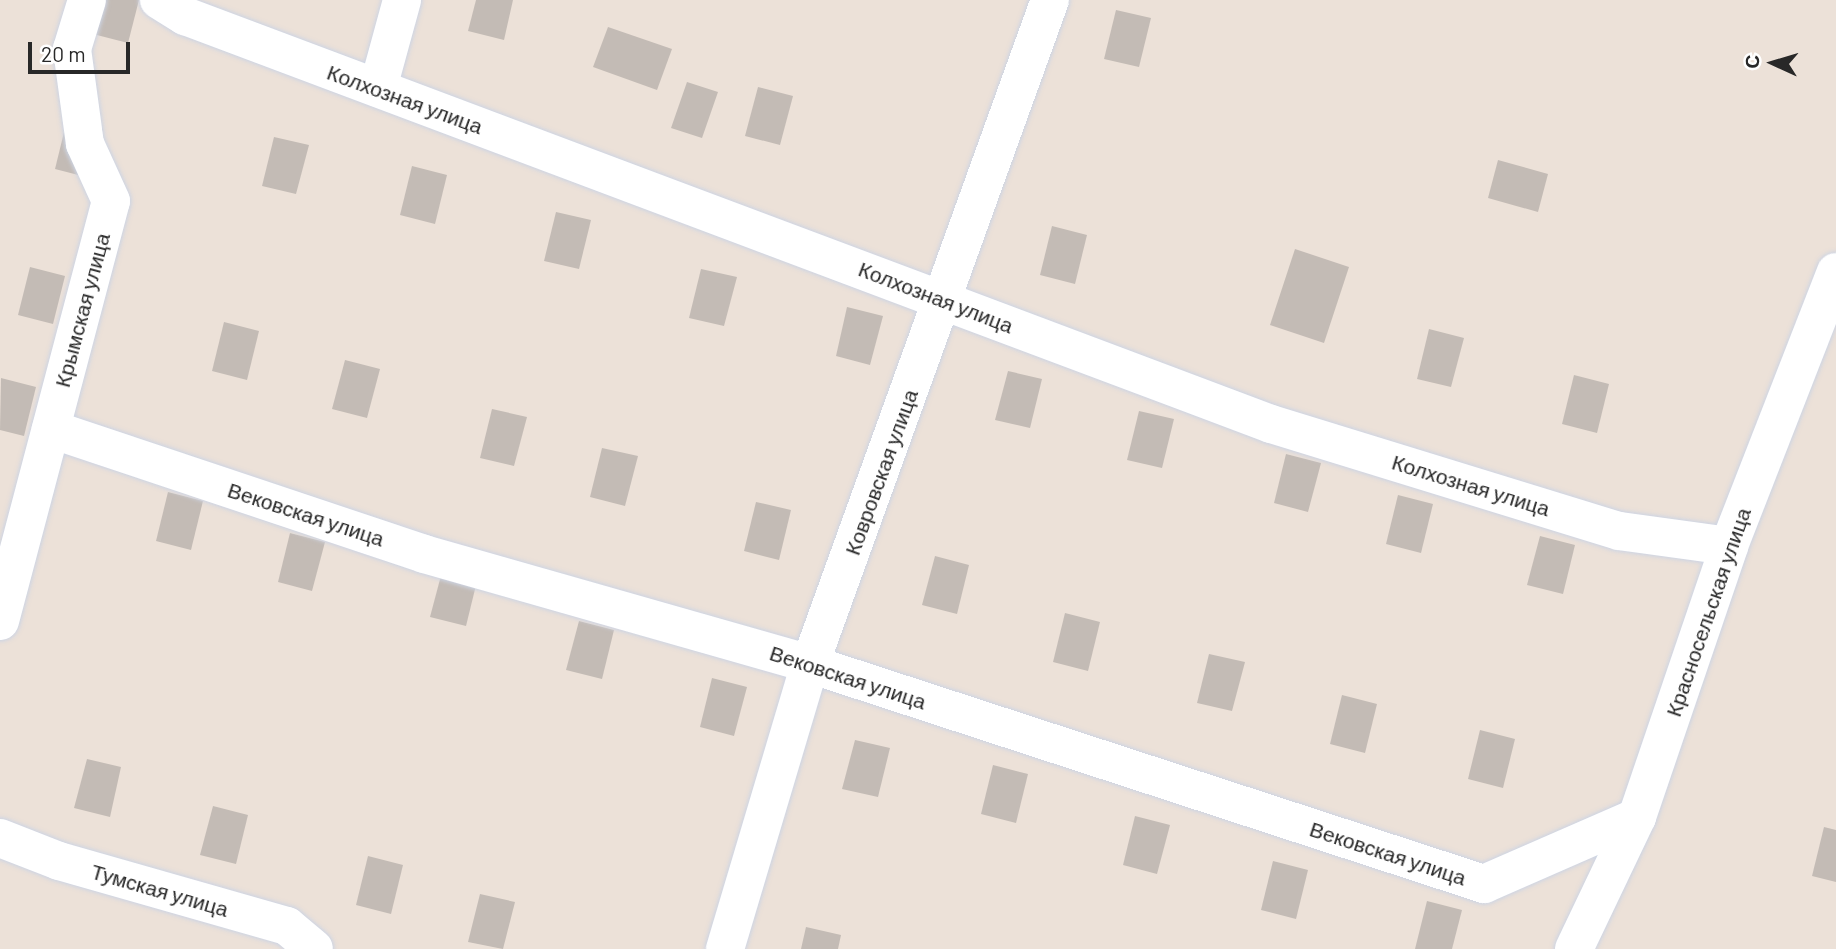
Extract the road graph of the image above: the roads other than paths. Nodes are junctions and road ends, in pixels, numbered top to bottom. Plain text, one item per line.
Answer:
1 (87, 0) edge
2 (159, 0) edge
3 (402, 0) edge
4 (1049, 0) edge
5 (378, 88) junction
6 (1832, 295) edge
7 (944, 300) junction
8 (51, 429) junction
9 (1729, 546) junction
10 (0, 621) edge
11 (810, 664) junction
12 (1637, 817) junction
13 (0, 838) edge
14 (314, 949) edge
15 (725, 949) edge
16 (1574, 949) edge

1 - 8 street, Крымская улица
2 - 5 street, Колхозная улица
3 - 5 street
4 - 7 street, Ковровская улица
5 - 7 street, Колхозная улица
6 - 9 street, Красносельская улица
7 - 9 street, Колхозная улица
7 - 11 street, Ковровская улица
8 - 10 street, Крымская улица
8 - 11 street, Вековская улица
9 - 12 street, Красносельская улица
11 - 12 street, Вековская улица
11 - 15 street, Ковровская улица
12 - 16 street, Красносельская улица
13 - 14 street, Тумская улица

